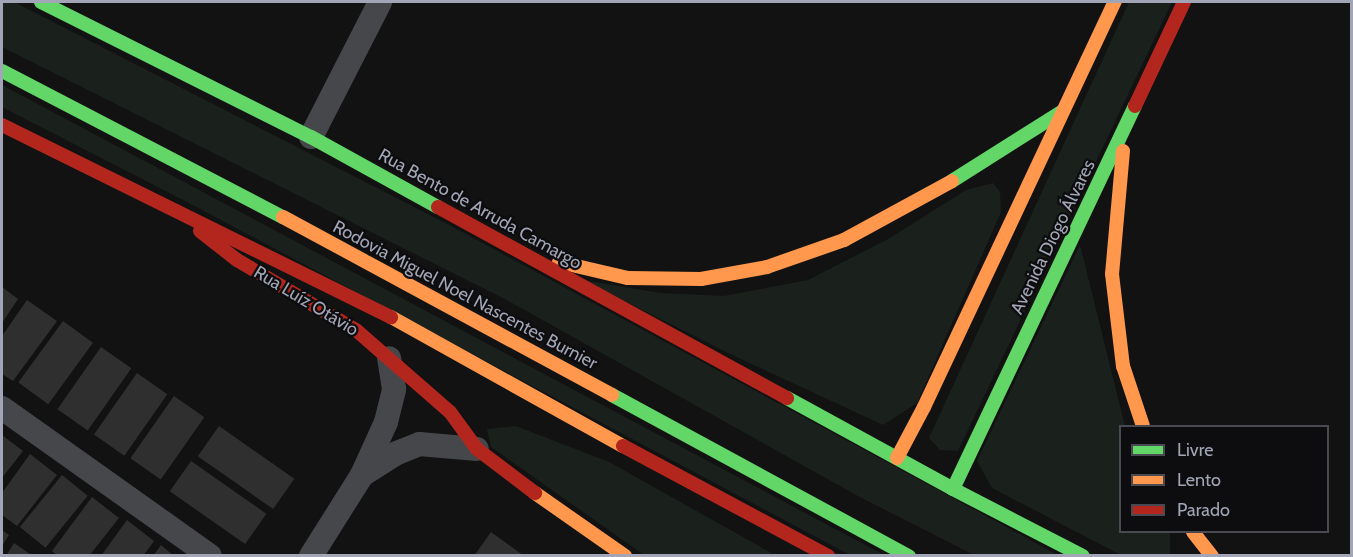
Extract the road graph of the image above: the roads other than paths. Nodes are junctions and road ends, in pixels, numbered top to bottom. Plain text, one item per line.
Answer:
1 (41, 2) edge
2 (380, 2) edge
3 (1115, 2) edge
4 (1184, 2) edge
5 (2, 70) edge
6 (1061, 112) junction
7 (2, 125) edge
8 (1125, 129) junction
9 (311, 137) junction
10 (177, 213) junction
11 (530, 256) junction
12 (389, 358) junction
13 (2, 408) edge
14 (1143, 425) edge
15 (477, 449) junction
16 (897, 458) junction
17 (362, 475) junction
18 (953, 489) junction
19 (1195, 533) edge
20 (210, 555) edge
21 (310, 555) edge
22 (625, 555) edge
23 (828, 555) edge
24 (909, 555) edge
25 (1083, 555) edge
26 (1212, 555) edge

1 - 9 main road, Rua Bento de Arruda Camargo
2 - 9 street
3 - 6 main road
4 - 8 main road, Avenida Diogo Álvares
5 - 24 main road, Rodovia Miguel Noel Nascentes Burnier
6 - 11 main road
6 - 16 main road
7 - 10 main road
8 - 14 main road
8 - 18 main road, Avenida Diogo Álvares
9 - 11 main road, Rua Bento de Arruda Camargo
10 - 12 main road, Rua Luíz Otávio
10 - 23 main road
11 - 16 main road, Rua Bento de Arruda Camargo
12 - 15 main road, Rua Luíz Otávio
12 - 17 street
13 - 20 street
15 - 17 street
15 - 22 main road, Rua Luíz Otávio
16 - 18 main road, Rua Bento de Arruda Camargo
17 - 21 street
18 - 25 main road, Rua Bento de Arruda Camargo
19 - 26 main road

